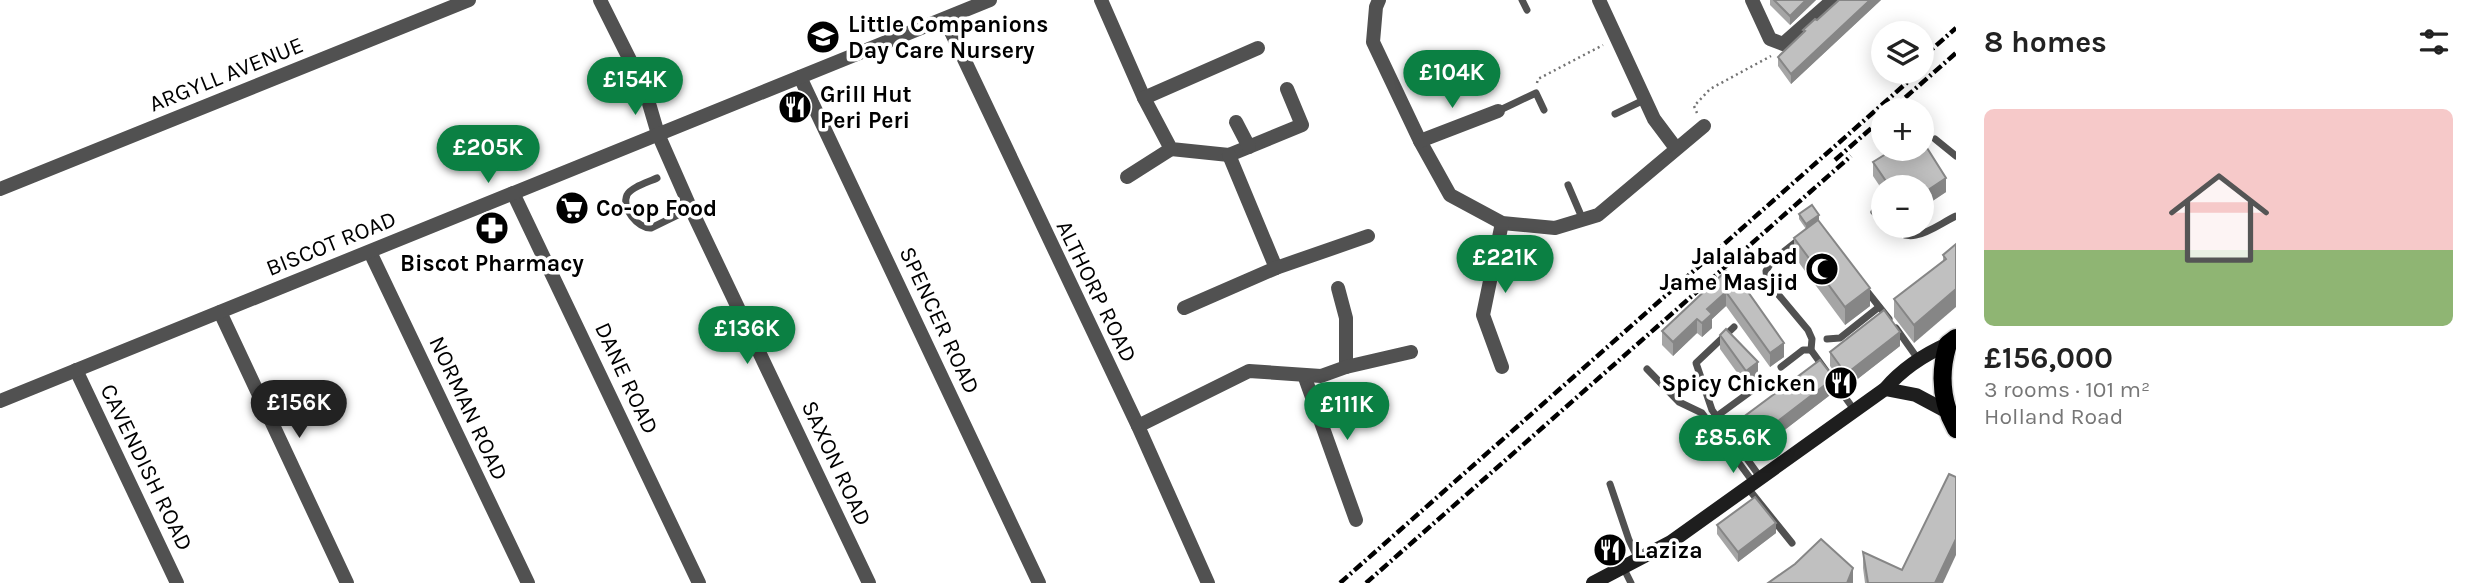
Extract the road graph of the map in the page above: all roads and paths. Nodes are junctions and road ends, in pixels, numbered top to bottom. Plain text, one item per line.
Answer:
1 (469, 0) edge
2 (600, 0) edge
3 (990, 0) edge
4 (1101, 0) edge
5 (1379, 0) edge
6 (1522, 0) edge
7 (1599, 0) edge
8 (1752, 0) edge
9 (1833, 0) edge
10 (1527, 10) dead end
11 (945, 19) junction
12 (1616, 38) junction
13 (1783, 44) junction
14 (1258, 48) dead end
15 (800, 78) junction
16 (1287, 89) dead end
17 (1535, 93) junction
18 (1144, 98) junction
19 (1645, 99) junction
20 (1544, 110) dead end
21 (1498, 111) joint
22 (1615, 114) dead end
23 (1236, 122) dead end
24 (1704, 125) joint
25 (658, 134) junction
26 (1935, 139) dead end
27 (1420, 141) junction
28 (1249, 147) junction
29 (1675, 148) junction
30 (1171, 149) junction
31 (1229, 155) junction
32 (1956, 156) edge
33 (1127, 177) dead end
34 (657, 178) dead end
35 (1568, 185) dead end
36 (0, 189) edge
37 (513, 193) junction
38 (691, 209) junction
39 (1956, 216) edge
40 (1583, 219) junction
41 (1502, 223) junction
42 (1934, 228) edge
43 (1810, 232) edge
44 (1368, 236) dead end
45 (370, 252) junction
46 (1276, 268) junction
47 (1863, 286) edge
48 (1338, 288) dead end
49 (1879, 307) junction
50 (1184, 308) dead end
51 (220, 312) junction
52 (1734, 327) dead end
53 (1827, 339) dead end
54 (1952, 341) edge
55 (1811, 350) junction
56 (1412, 352) dead end
57 (1918, 359) junction
58 (1346, 367) junction
59 (1502, 367) dead end
60 (1781, 367) dead end
61 (1647, 369) dead end
62 (76, 370) junction
63 (1304, 375) junction
64 (1754, 389) dead end
65 (1885, 389) junction
66 (0, 401) edge
67 (1855, 411) junction
68 (1946, 411) junction
69 (1717, 416) junction
70 (1138, 426) junction
71 (1956, 429) edge
72 (1754, 482) junction
73 (1610, 484) dead end
74 (1356, 520) dead end
75 (1791, 543) dead end
76 (1638, 559) junction
77 (1623, 568) junction
78 (177, 583) edge
79 (347, 583) edge
80 (528, 583) edge
81 (699, 583) edge
82 (869, 583) edge
83 (1039, 583) edge
84 (1208, 583) edge
85 (1593, 583) edge
86 (1631, 583) edge

1 - 36 street, ARGYLL AVENUE
2 - 25 street, SAXON ROAD
3 - 11 street, BISCOT ROAD
4 - 18 street
5 - 27 street
6 - 10 lane
7 - 12 street
8 - 13 street
9 - 13 street
11 - 15 street, BISCOT ROAD
11 - 70 street, ALTHORP ROAD
12 - 17 path
12 - 19 street
13 - 24 path
14 - 18 street
15 - 25 street, BISCOT ROAD
15 - 83 street, SPENCER ROAD
16 - 28 street
17 - 20 lane
17 - 21 lane
18 - 30 street
19 - 22 lane
19 - 29 street
21 - 27 street
23 - 28 street
24 - 29 street
25 - 37 street, BISCOT ROAD
25 - 38 street, SAXON ROAD
26 - 32 lane
27 - 41 street
28 - 31 street
29 - 40 street
30 - 31 street
30 - 33 street
31 - 46 street
34 - 38 lane
35 - 40 lane
37 - 45 street, BISCOT ROAD
37 - 81 street, DANE ROAD
38 - 82 street, SAXON ROAD
39 - 42 lane
40 - 41 street
41 - 59 street
43 - 55 lane
44 - 46 street
45 - 51 street, BISCOT ROAD
45 - 80 street, NORMAN ROAD
46 - 50 street
47 - 49 lane
48 - 58 street
49 - 53 lane
49 - 57 lane
51 - 62 street, BISCOT ROAD
51 - 79 street
52 - 69 lane
54 - 57 main road
54 - 68 main road
55 - 60 lane
55 - 67 lane
56 - 58 street
57 - 65 main road
58 - 63 street
61 - 72 lane
62 - 66 street, BISCOT ROAD
62 - 78 street, CAVENDISH ROAD
63 - 70 street
63 - 74 street
64 - 69 lane
65 - 67 main road
65 - 68 main road
67 - 72 main road
68 - 71 main road
69 - 72 lane
70 - 84 street, ALTHORP ROAD
72 - 75 lane
72 - 76 main road
73 - 76 lane
76 - 77 main road
77 - 85 main road
77 - 86 lane

